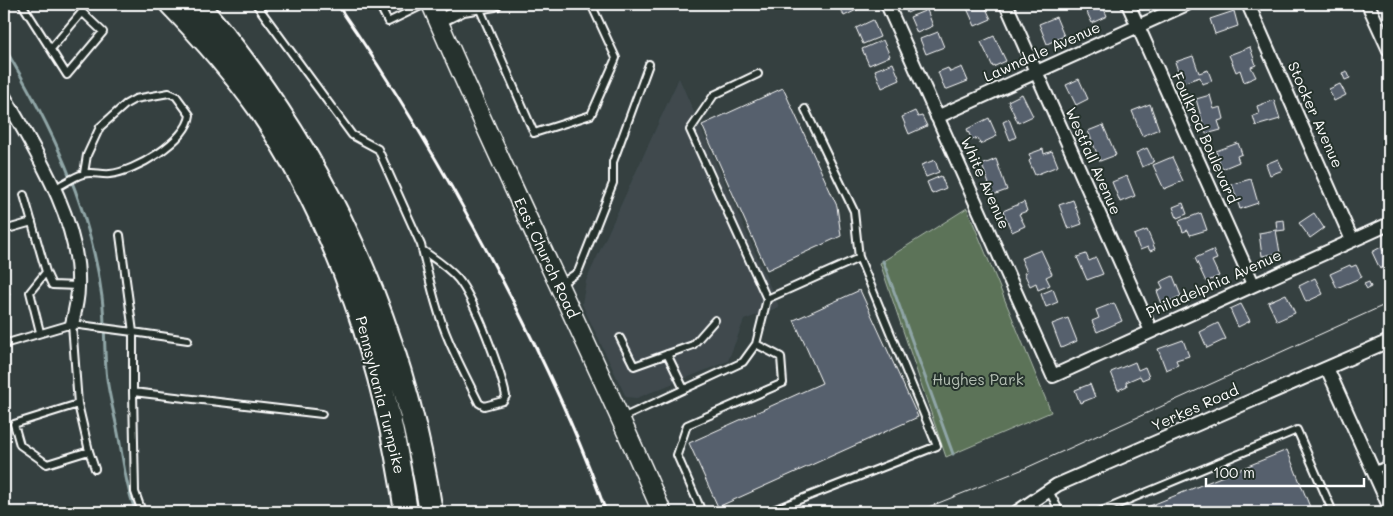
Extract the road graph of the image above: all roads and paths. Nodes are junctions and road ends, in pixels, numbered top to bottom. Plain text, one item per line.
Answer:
1 (22, 4) edge
2 (171, 4) edge
3 (196, 4) edge
4 (256, 4) edge
5 (379, 4) edge
6 (425, 4) edge
7 (431, 4) edge
8 (495, 4) edge
9 (591, 4) edge
10 (887, 4) edge
11 (1006, 4) edge
12 (1128, 4) edge
13 (1187, 4) edge
14 (1248, 4) edge
15 (1368, 4) edge
16 (478, 5) edge
17 (439, 21) junction
18 (1139, 26) junction
19 (51, 48) junction
20 (1389, 50) edge
21 (649, 64) dead end
22 (1036, 72) junction
23 (758, 74) dead end
24 (4, 96) edge
25 (806, 109) dead end
26 (9, 115) edge
27 (938, 117) junction
28 (82, 174) junction
29 (55, 188) junction
30 (24, 195) dead end
31 (32, 222) junction
32 (1389, 224) edge
33 (4, 230) edge
34 (120, 235) dead end
35 (1352, 240) junction
36 (422, 250) junction
37 (859, 256) junction
38 (46, 272) junction
39 (1253, 284) junction
40 (78, 286) junction
41 (558, 286) junction
42 (767, 299) junction
43 (716, 320) dead end
44 (72, 324) junction
45 (1152, 331) junction
46 (40, 332) junction
47 (133, 332) junction
48 (620, 338) dead end
49 (188, 340) dead end
50 (1389, 340) edge
51 (4, 344) edge
52 (756, 344) junction
53 (667, 354) junction
54 (1327, 368) junction
55 (1053, 376) joint
56 (684, 389) junction
57 (133, 392) junction
58 (78, 404) junction
59 (322, 414) dead end
60 (621, 419) junction
61 (89, 451) junction
62 (1389, 464) edge
63 (94, 469) dead end
64 (1373, 472) junction
65 (1049, 491) junction
66 (1389, 505) edge
67 (142, 512) edge
68 (406, 512) edge
69 (431, 512) edge
70 (662, 512) edge
71 (702, 512) edge
72 (768, 512) edge
73 (1017, 512) edge
74 (1060, 512) edge
75 (1099, 512) edge
76 (1333, 512) edge

1 - 19 lane
2 - 68 highway, Pennsylvania Turnpike
3 - 69 highway, Pennsylvania Turnpike
4 - 36 lane
5 - 6 lane
7 - 17 street, East Church Road
8 - 16 street
9 - 16 lane
10 - 27 street, White Avenue
11 - 22 street, Westfall Avenue
12 - 18 street, Foulkrod Boulevard
13 - 18 street, Lawndale Avenue
14 - 35 street, Stocker Avenue
15 - 20 street
16 - 17 street
17 - 41 street, East Church Road
18 - 22 street, Lawndale Avenue
18 - 39 street, Foulkrod Boulevard
19 - 19 lane
21 - 41 lane
22 - 27 street, Lawndale Avenue
22 - 45 street, Westfall Avenue
23 - 42 lane
24 - 26 street
25 - 37 lane
26 - 29 street
27 - 55 street, White Avenue
28 - 28 lane
28 - 29 lane
29 - 40 street
30 - 31 lane
31 - 33 lane
31 - 38 lane
32 - 35 street, Philadelphia Avenue
34 - 47 lane
35 - 39 street, Philadelphia Avenue
36 - 36 lane
37 - 42 lane
37 - 72 lane
38 - 40 lane
38 - 46 lane
39 - 45 street, Philadelphia Avenue
40 - 44 street
41 - 60 street, East Church Road
42 - 52 lane
43 - 53 lane
44 - 46 lane
44 - 47 lane
44 - 58 lane
45 - 55 street, Philadelphia Avenue
46 - 51 lane
47 - 49 lane
47 - 57 lane
48 - 53 lane
50 - 54 street, Yerkes Road
52 - 56 lane
52 - 71 lane
53 - 56 lane
54 - 64 street
54 - 65 street, Yerkes Road
56 - 60 lane
57 - 59 lane
57 - 67 lane
58 - 61 lane
58 - 61 lane
60 - 70 street, East Church Road
61 - 63 lane
62 - 64 lane
64 - 66 street
65 - 73 street, Yerkes Road
65 - 74 lane
75 - 76 lane

